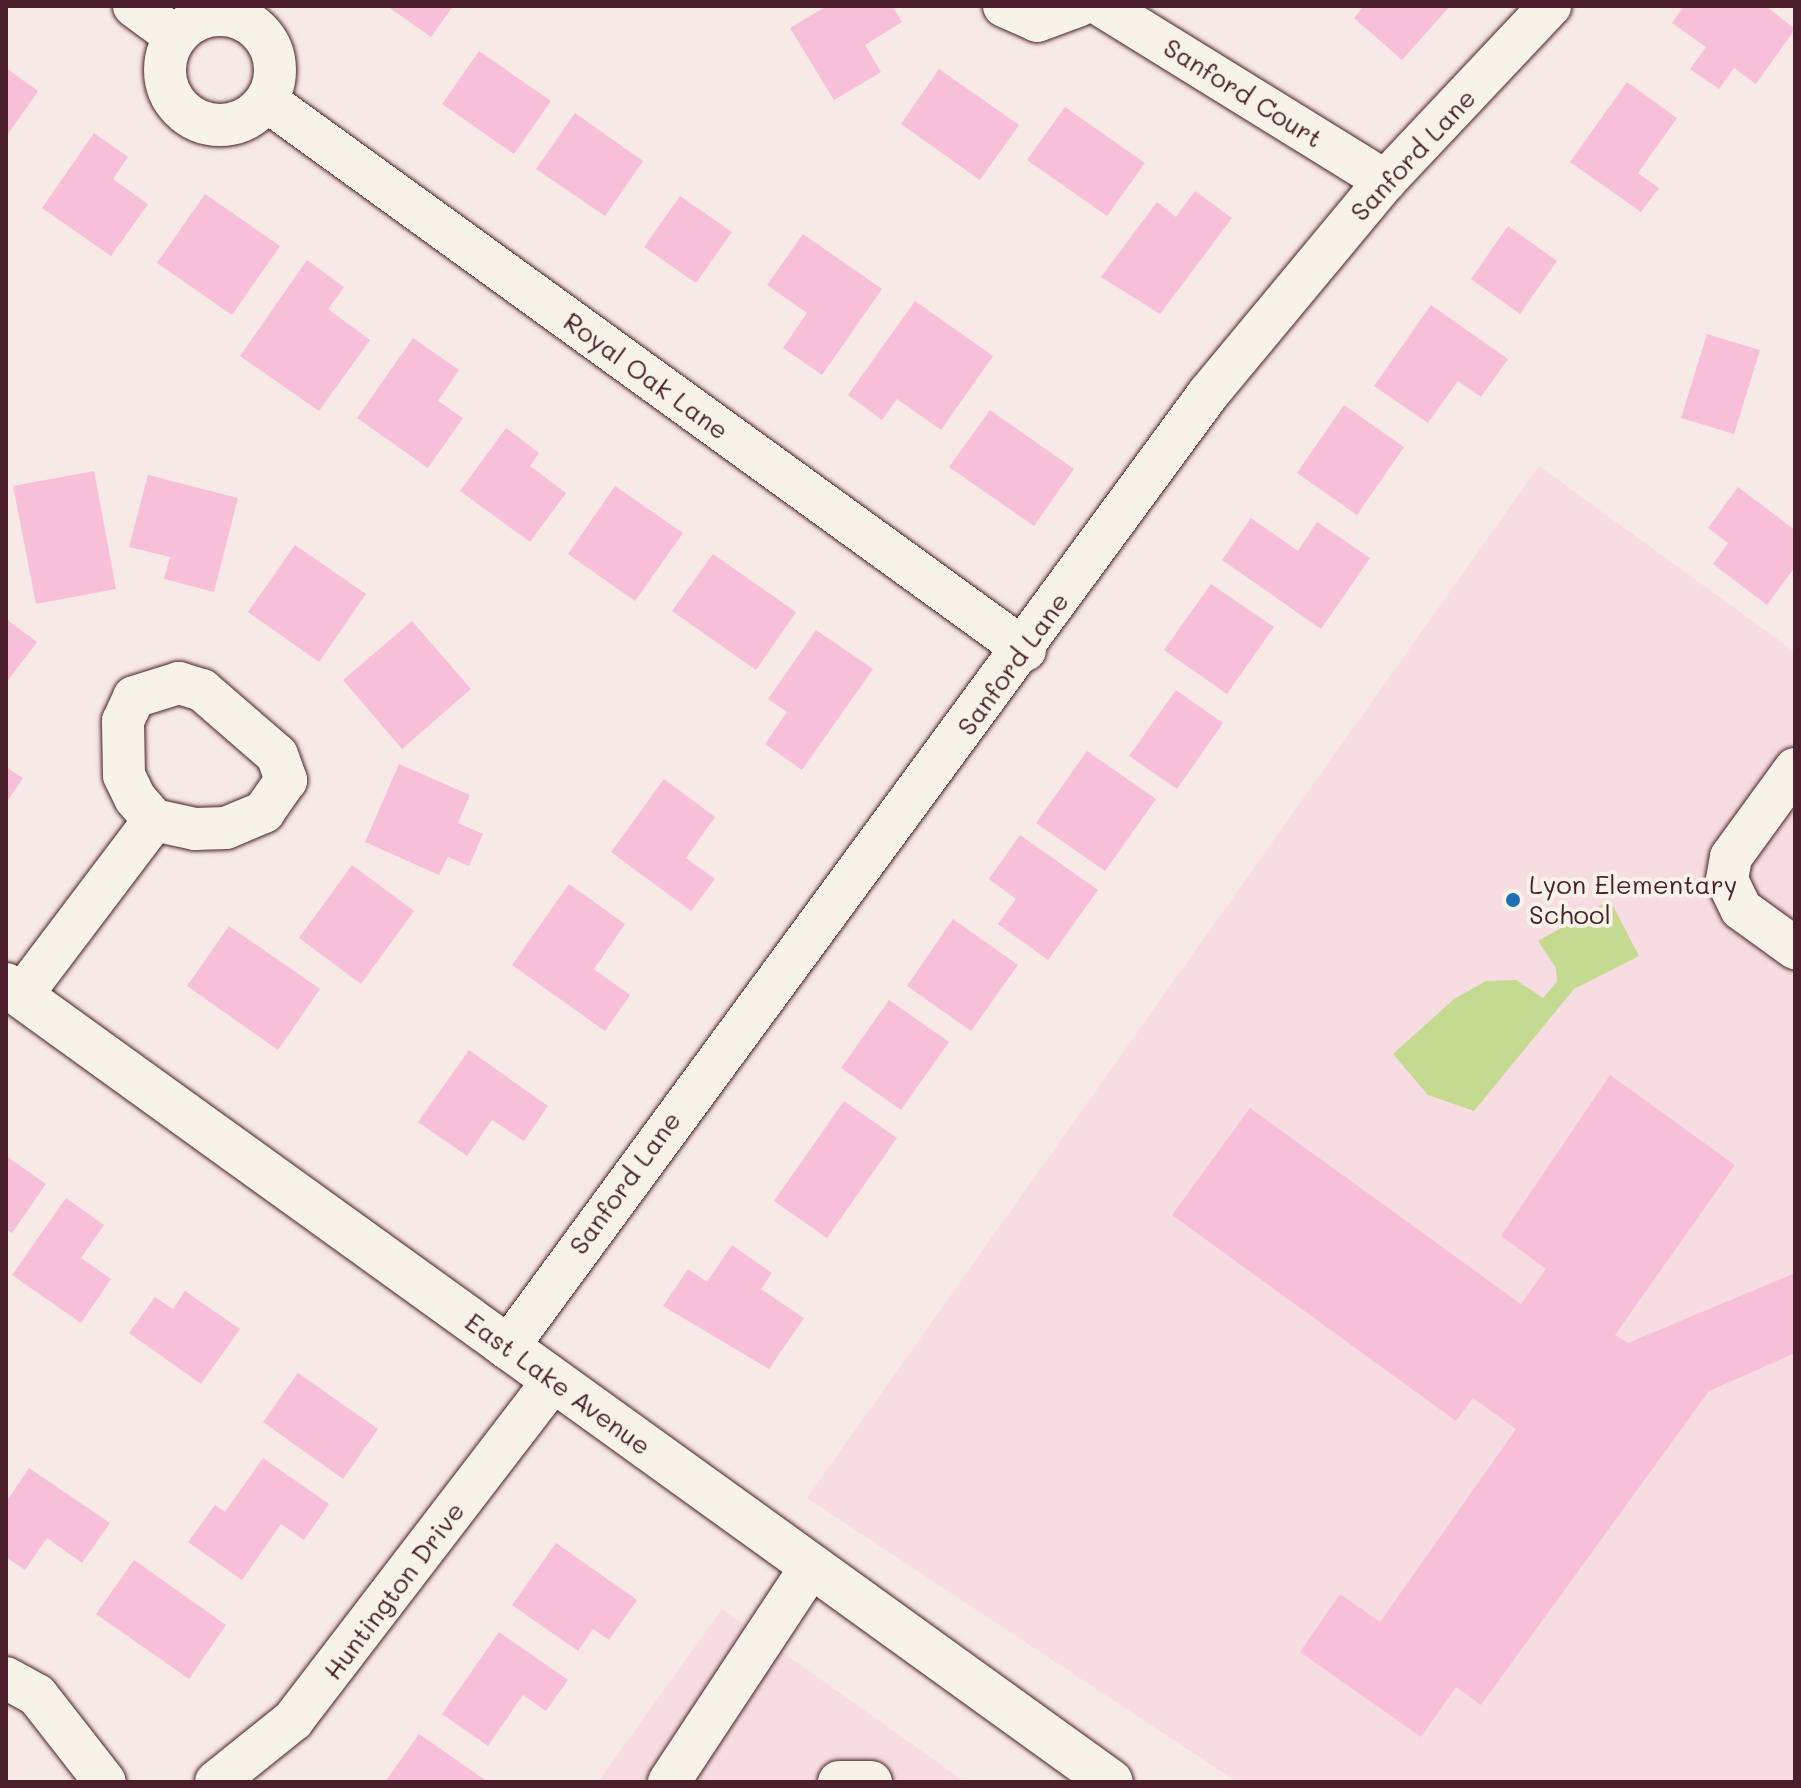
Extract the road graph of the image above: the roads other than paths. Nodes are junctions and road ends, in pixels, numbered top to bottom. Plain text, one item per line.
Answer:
1 (134, 6) edge
2 (1004, 6) edge
3 (1078, 6) edge
4 (1102, 6) edge
5 (1550, 6) edge
6 (176, 37) junction
7 (267, 101) junction
8 (1385, 181) junction
9 (1025, 650) junction
10 (1795, 769) edge
11 (154, 820) dead end
12 (1795, 948) edge
13 (14, 991) edge
14 (507, 1348) junction
15 (553, 1381) junction
16 (811, 1567) junction
17 (6, 1678) edge
18 (1100, 1779) edge
19 (105, 1782) edge
20 (216, 1782) edge
21 (669, 1782) edge
22 (839, 1782) edge
23 (871, 1782) edge

1 - 6 street
2 - 3 street
4 - 8 street, Sanford Court
5 - 8 street, Sanford Lane
6 - 7 street
6 - 7 street
7 - 9 street, Royal Oak Lane
8 - 9 street, Sanford Lane
9 - 14 street, Sanford Lane
10 - 12 street
11 - 13 street
13 - 14 main road, East Lake Avenue
14 - 15 main road, East Lake Avenue
15 - 16 main road, East Lake Avenue
15 - 20 street, Huntington Drive
16 - 18 main road, East Lake Avenue
16 - 21 street
17 - 19 street
22 - 23 street

